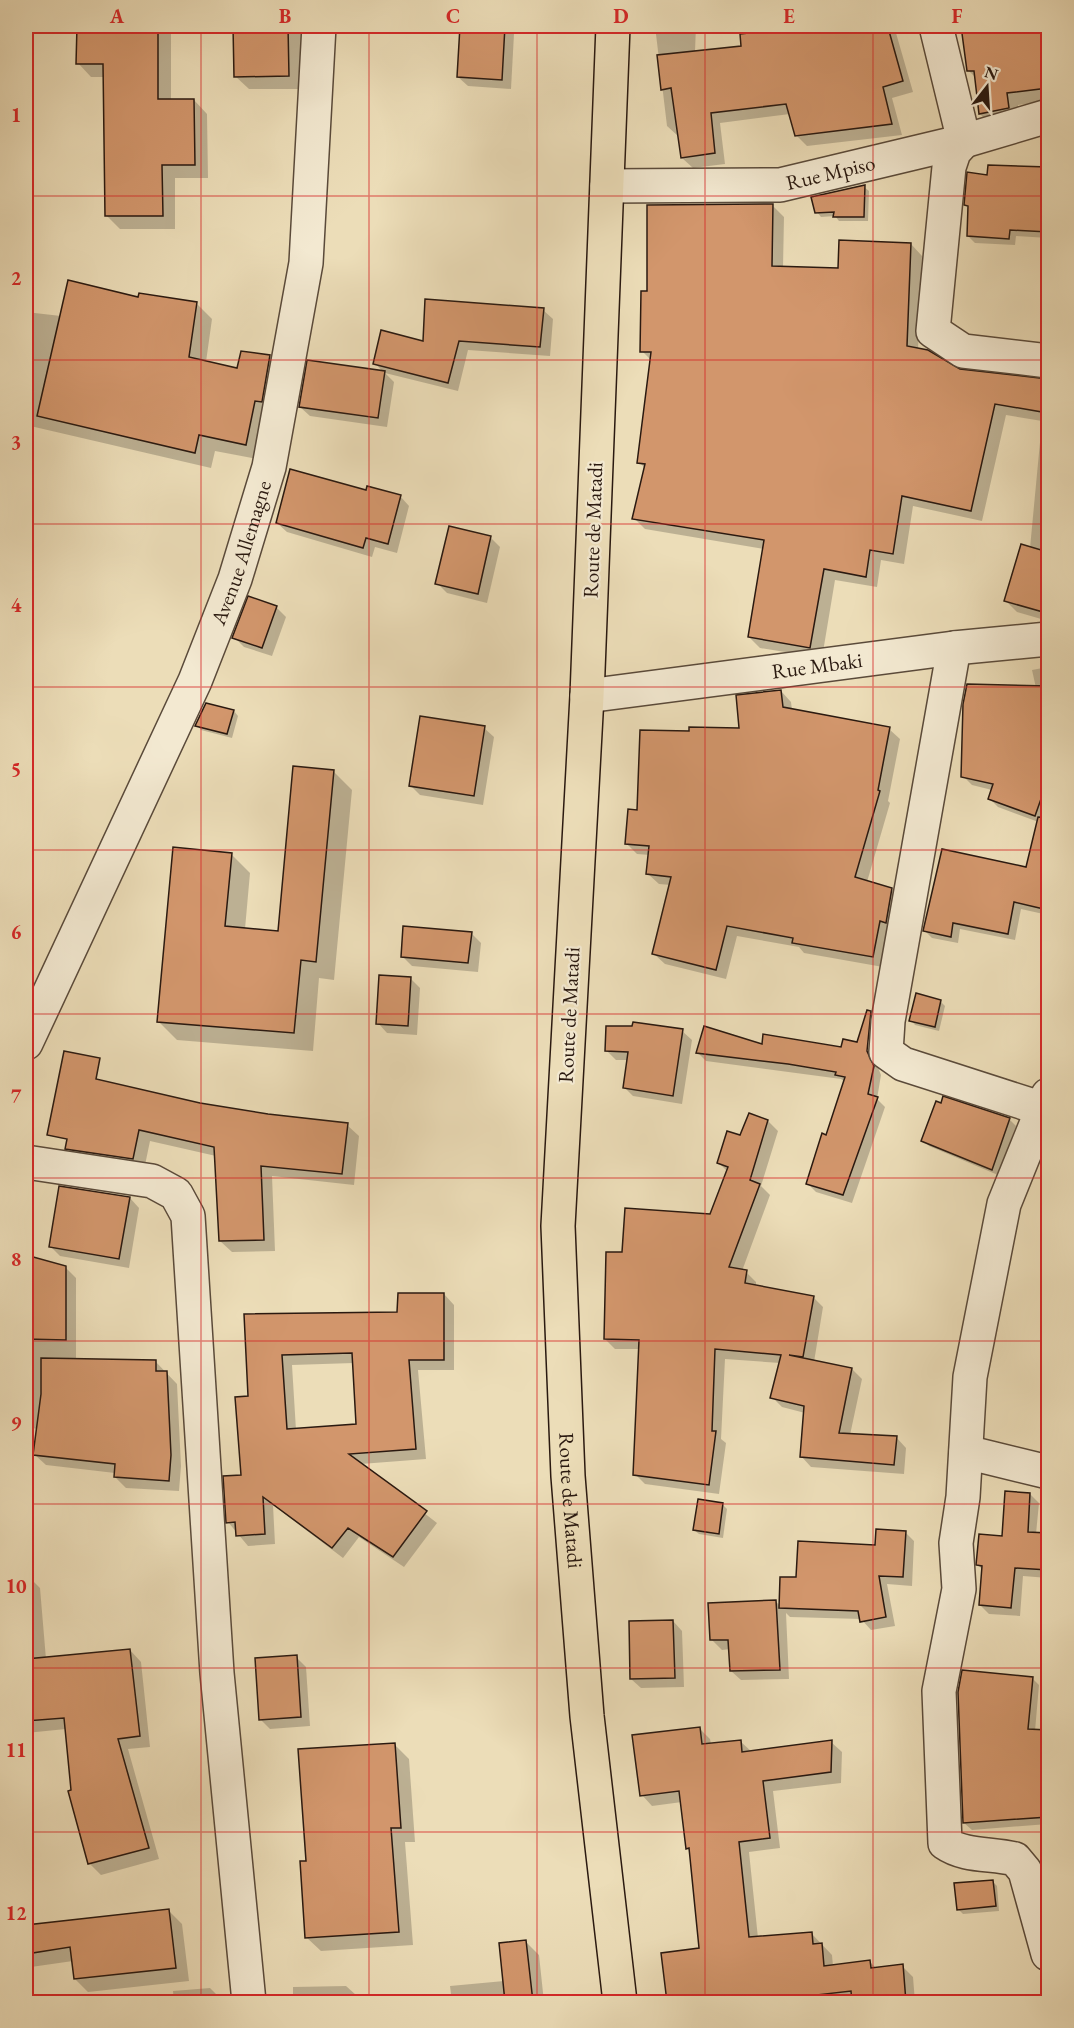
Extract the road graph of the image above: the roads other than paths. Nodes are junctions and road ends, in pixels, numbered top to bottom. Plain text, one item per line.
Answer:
1 (319, 26) edge
2 (614, 26) edge
3 (936, 26) edge
4 (1048, 116) edge
5 (964, 141) junction
6 (607, 186) junction
7 (1048, 361) edge
8 (1048, 639) edge
9 (954, 648) junction
10 (587, 696) junction
11 (26, 1043) edge
12 (1046, 1102) edge
13 (26, 1162) edge
14 (966, 1452) junction
15 (1048, 1472) edge
16 (1048, 1954) edge
17 (249, 2002) edge
18 (620, 2002) edge

1 - 11 street, Avenue Allemagne
2 - 6 highway, Route de Matadi
3 - 5 street
4 - 5 street, Rue Mpiso
5 - 6 street, Rue Mpiso
5 - 7 street
6 - 10 highway, Route de Matadi
8 - 9 street, Rue Mbaki
9 - 10 street, Rue Mbaki
9 - 12 street
10 - 18 highway, Route de Matadi
12 - 14 street
13 - 17 street
14 - 15 street
14 - 16 street

